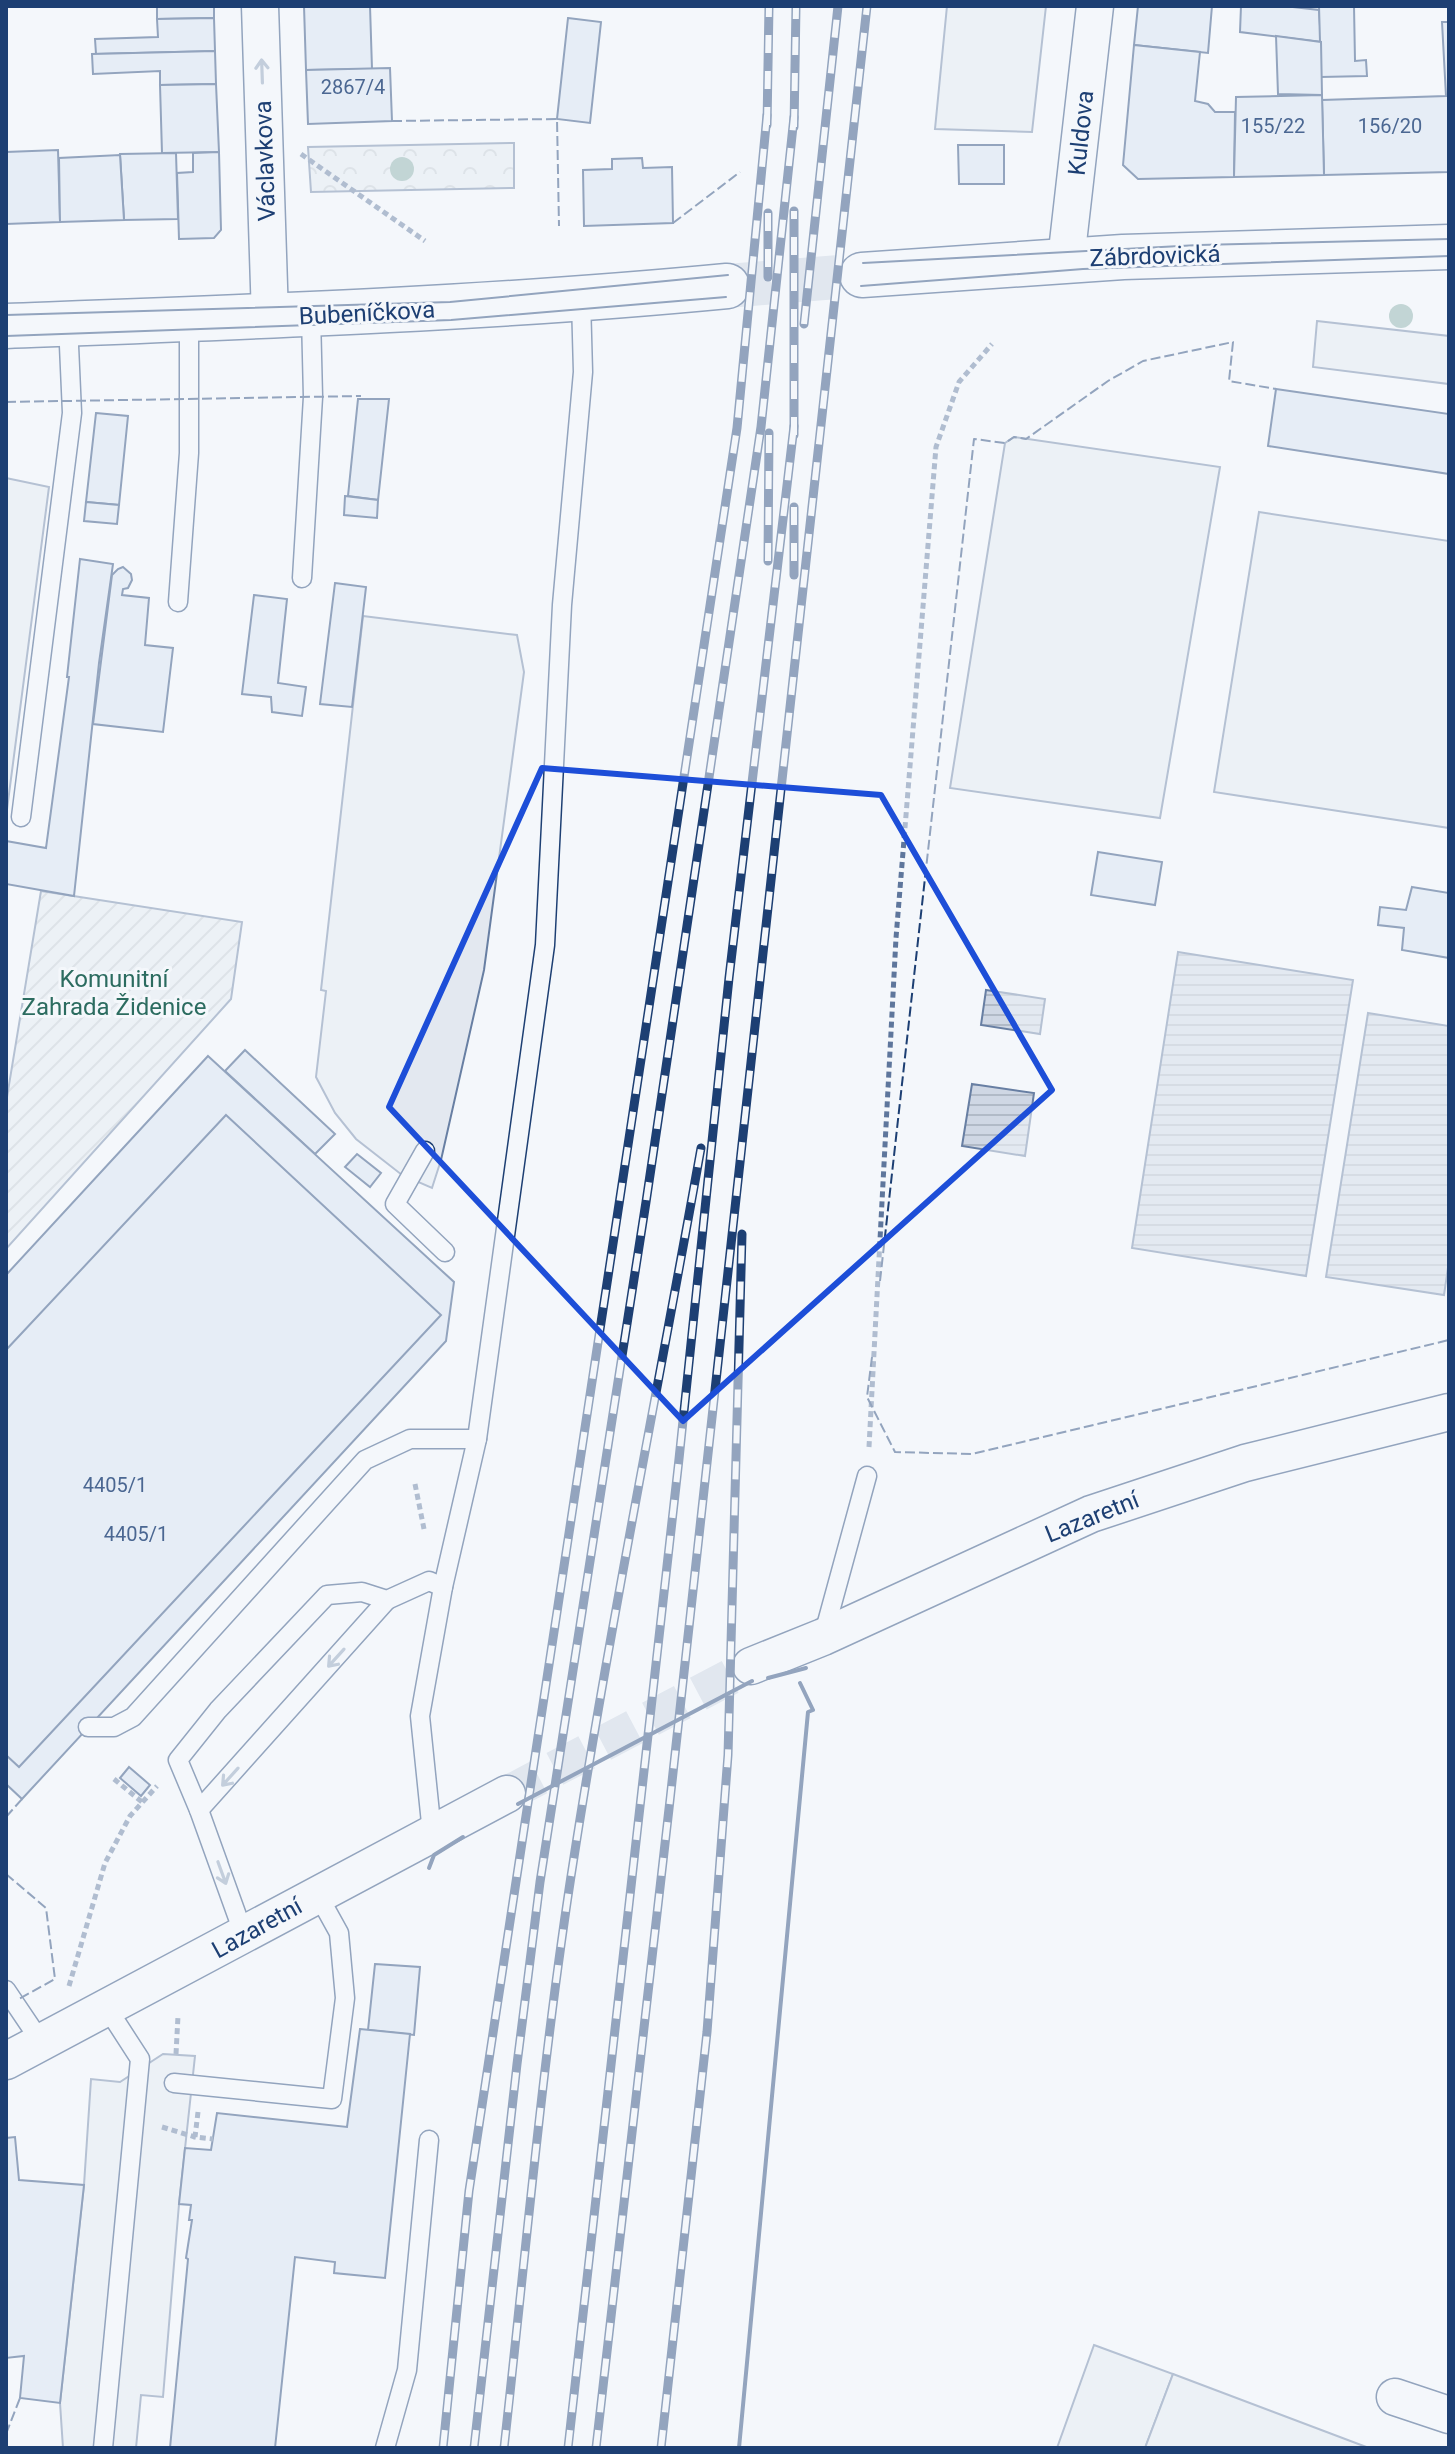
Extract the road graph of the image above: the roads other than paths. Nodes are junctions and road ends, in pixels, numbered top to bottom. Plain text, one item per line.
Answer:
1 (260, 6) edge
2 (1095, 6) edge
3 (1449, 247) edge
4 (1066, 260) junction
5 (862, 275) tunnel mouth
6 (727, 286) tunnel mouth
7 (581, 300) junction
8 (290, 316) junction
9 (189, 319) junction
10 (68, 323) junction
11 (6, 326) edge
12 (302, 578) dead end
13 (178, 602) dead end
14 (21, 817) dead end
15 (425, 1151) dead end
16 (445, 1252) dead end
17 (1449, 1412) edge
18 (477, 1439) junction
19 (867, 1476) road end
20 (443, 1587) junction
21 (387, 1600) junction
22 (823, 1637) junction
23 (751, 1666) tunnel mouth
24 (88, 1727) dead end
25 (507, 1794) tunnel mouth
26 (199, 1810) junction
27 (432, 1833) junction
28 (318, 1895) junction
29 (244, 1935) junction
30 (6, 1990) edge
31 (107, 2008) junction
32 (41, 2042) junction
33 (6, 2061) edge
34 (174, 2083) road end
35 (429, 2140) dead end
36 (1395, 2397) dead end
37 (1449, 2415) edge
38 (103, 2448) edge
39 (385, 2448) edge

8 -> 1 street, Václavkova
2 - 4 street, Kuldova
3 - 4 street, Zábrdovická
4 - 5 street, Zábrdovická
6 - 7 street, Bubeníčkova
7 - 8 street, Bubeníčkova
7 - 18 lane
8 - 9 street, Bubeníčkova
8 - 12 lane
9 - 10 street, Bubeníčkova
9 - 13 lane
10 - 11 street, Bubeníčkova
10 - 14 lane
15 - 16 lane
17 - 22 street, Lazaretní
18 - 20 lane
18 - 24 lane
19 - 22 lane
20 - 21 lane
20 - 27 lane
21 -> 26 lane
21 - 26 lane
22 - 23 street, Lazaretní
25 - 27 street, Lazaretní
26 -> 29 lane
27 - 28 street, Lazaretní
28 - 29 street, Lazaretní
28 - 34 lane
29 - 31 street, Lazaretní
30 - 32 lane
31 - 32 street, Lazaretní
31 - 38 lane
32 - 33 street, Lazaretní
35 - 39 lane
36 - 37 street

